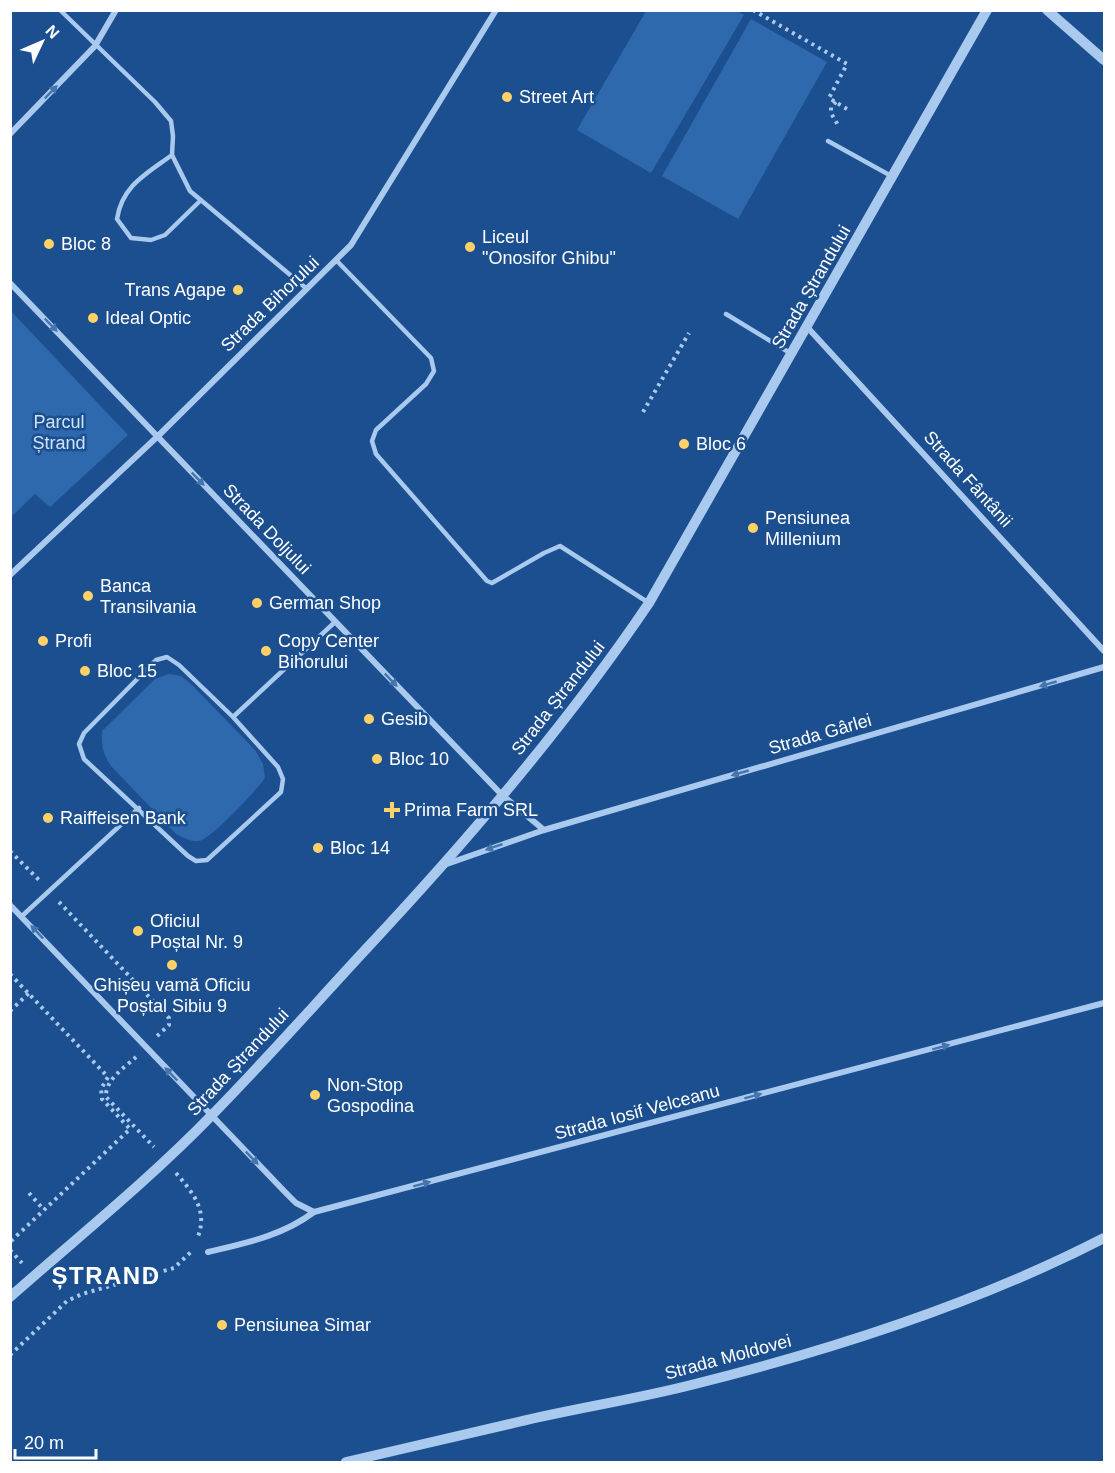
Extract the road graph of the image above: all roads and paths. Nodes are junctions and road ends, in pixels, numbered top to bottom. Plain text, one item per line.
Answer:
1 (60, 10) edge
2 (116, 10) edge
3 (496, 10) edge
4 (753, 10) edge
5 (987, 10) edge
6 (1047, 10) edge
7 (95, 46) junction
8 (1104, 60) edge
9 (836, 102) junction
10 (847, 109) dead end
11 (838, 125) dead end
12 (10, 134) edge
13 (828, 141) dead end
14 (172, 155) junction
15 (892, 177) junction
16 (201, 200) junction
17 (336, 260) junction
18 (10, 283) edge
19 (307, 289) junction
20 (726, 314) dead end
21 (808, 327) junction
22 (689, 333) dead end
23 (792, 354) junction
24 (643, 412) dead end
25 (158, 436) junction
26 (10, 575) edge
27 (649, 603) junction
28 (335, 622) junction
29 (1104, 651) edge
30 (1104, 667) edge
31 (233, 717) junction
32 (502, 795) junction
33 (139, 808) junction
34 (544, 830) junction
35 (10, 851) edge
36 (444, 865) junction
37 (49, 891) junction
38 (10, 905) edge
39 (22, 916) junction
40 (10, 974) edge
41 (29, 993) junction
42 (1104, 1003) edge
43 (10, 1011) edge
44 (146, 1047) junction
45 (211, 1116) junction
46 (165, 1160) junction
47 (29, 1193) dead end
48 (45, 1210) junction
49 (314, 1212) junction
50 (1104, 1238) edge
51 (10, 1242) edge
52 (208, 1252) dead end
53 (10, 1297) edge
54 (10, 1355) edge
55 (346, 1462) edge

1 - 7 lane
2 - 7 street
3 - 17 street, Strada Bihorului
4 - 9 path
5 - 15 street, Strada Ștrandului
6 - 8 street
12 -> 7 street
7 - 14 lane
9 - 10 path
9 - 11 path
13 - 15 lane
14 - 16 lane
14 - 16 lane
15 - 21 street, Strada Ștrandului
16 - 19 lane
17 - 19 street, Strada Bihorului
17 - 27 lane
18 -> 25 street, Strada Doljului
19 - 25 street, Strada Bihorului
20 - 23 lane
21 - 23 street, Strada Ștrandului
21 - 29 street, Strada Fântânii
22 - 24 path
23 - 27 street, Strada Ștrandului
25 - 26 street, Strada Bihorului
25 -> 28 street, Strada Doljului
27 - 32 street, Strada Ștrandului
28 - 31 lane
28 -> 32 street, Strada Doljului
30 -> 34 street, Strada Gârlei
31 - 33 lane
31 - 33 lane
32 - 34 street
32 - 36 street, Strada Ștrandului
33 - 37 lane
34 -> 36 street, Strada Gârlei
35 - 37 path
36 - 45 street, Strada Ștrandului
37 - 39 lane
37 - 44 path
38 - 39 street
44 -> 39 street
40 - 41 path
41 - 43 path
41 - 48 path
49 -> 42 street, Strada Iosif Velceanu
45 -> 44 street
44 - 46 path
45 - 46 street, Strada Ștrandului
45 -> 49 street
46 - 53 street, Strada Ștrandului
46 - 54 path
47 - 48 path
48 - 51 path
49 - 52 street, Strada Iosif Velceanu
50 - 55 street, Strada Moldovei

